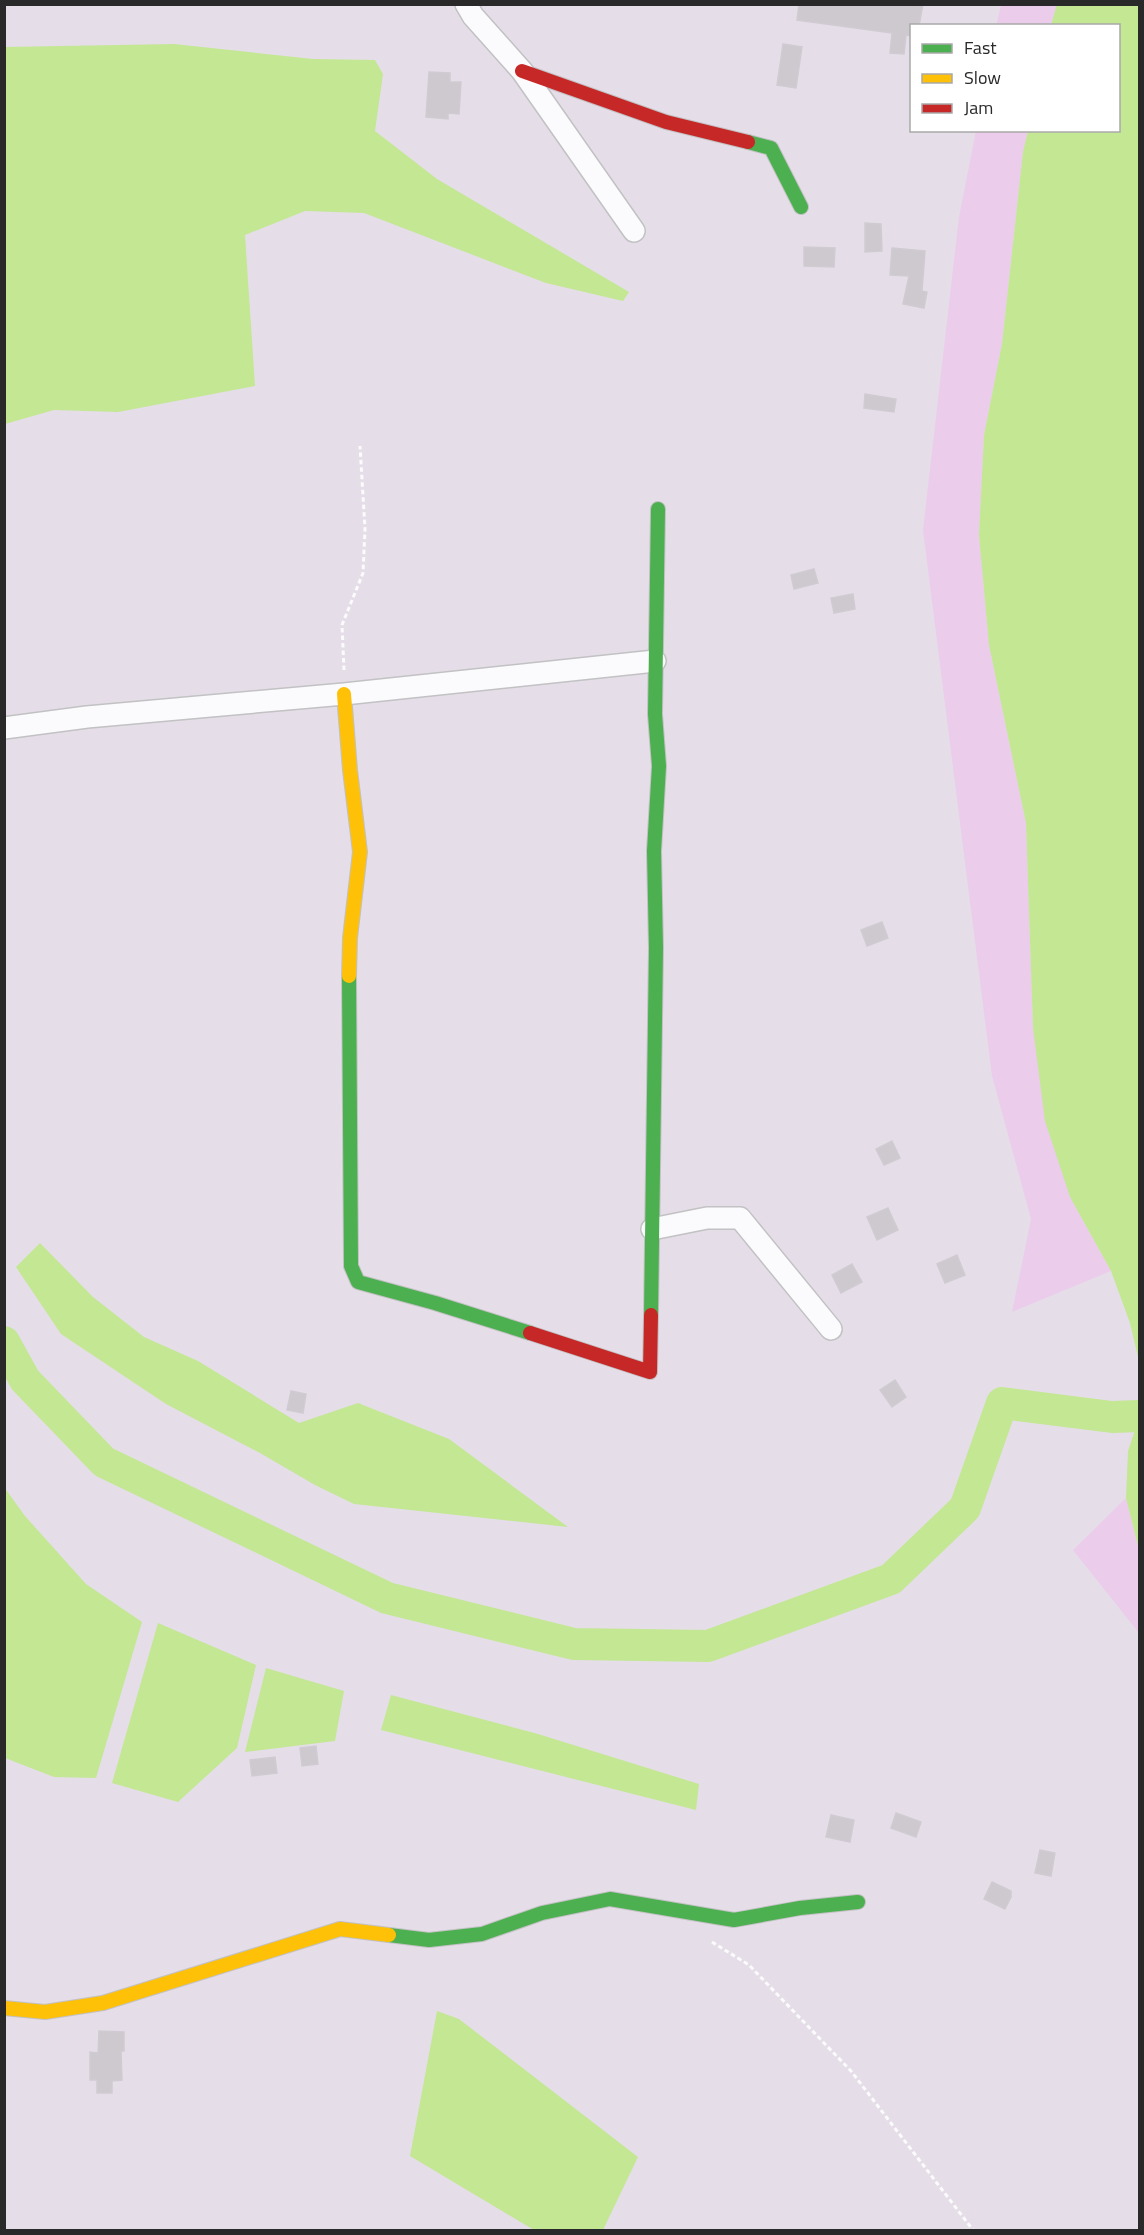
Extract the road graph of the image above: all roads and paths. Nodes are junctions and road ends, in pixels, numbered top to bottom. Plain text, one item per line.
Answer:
1 (466, 4) edge
2 (522, 71) junction
3 (801, 207) dead end
4 (634, 231) dead end
5 (360, 446) dead end
6 (658, 509) dead end
7 (655, 662) junction
8 (344, 694) junction
9 (4, 728) edge
10 (652, 1228) junction
11 (831, 1329) dead end
12 (858, 1902) dead end
13 (709, 1939) dead end
14 (4, 2008) edge
15 (973, 2230) edge

1 - 2 street
2 - 3 street
2 - 4 street
5 - 8 path
6 - 7 street
7 - 8 street
7 - 10 street
8 - 9 street
8 - 10 street
10 - 11 street
12 - 14 street
13 - 15 path

